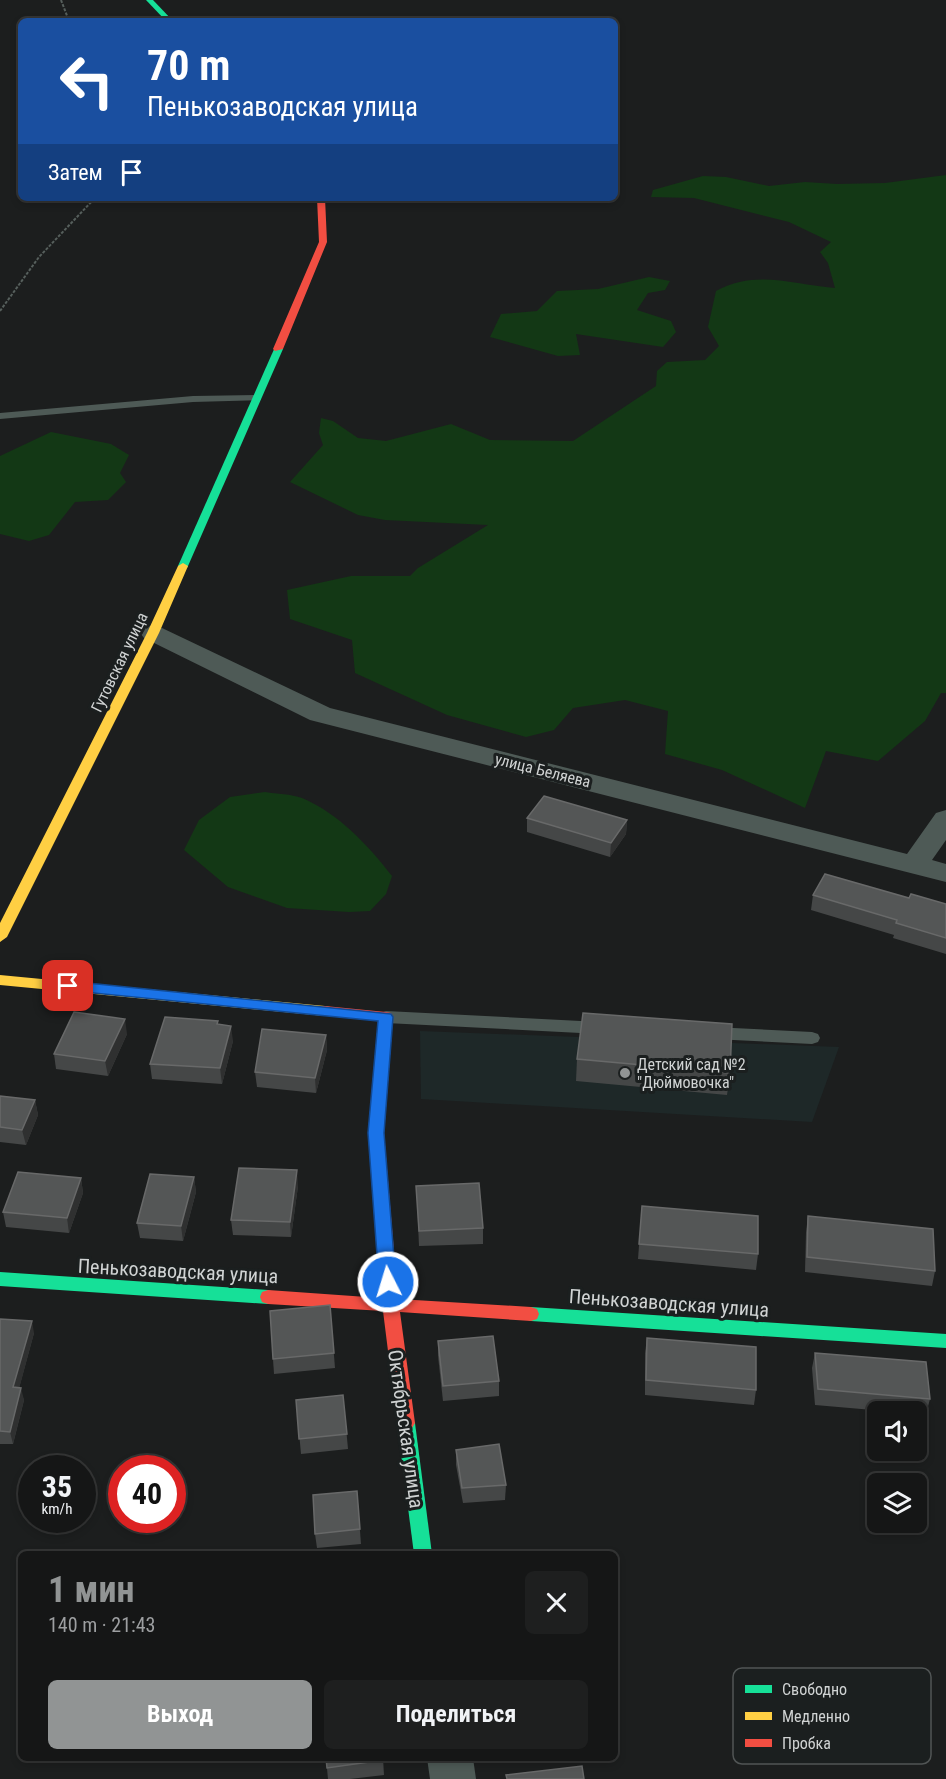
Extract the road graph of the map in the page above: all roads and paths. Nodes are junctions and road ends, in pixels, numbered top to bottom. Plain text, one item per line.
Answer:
1 (61, 0) edge
2 (149, 0) edge
3 (68, 18) edge
4 (167, 18) edge
5 (92, 201) edge
6 (321, 201) edge
7 (0, 311) edge
8 (257, 398) junction
9 (0, 416) edge
10 (153, 633) junction
11 (946, 819) edge
12 (914, 865) junction
13 (946, 873) edge
14 (0, 937) edge
15 (0, 980) edge
16 (386, 1017) junction
17 (611, 1028) edge
18 (694, 1032) edge
19 (812, 1038) dead end
20 (0, 1280) edge
21 (390, 1303) junction
22 (946, 1341) edge
23 (423, 1551) edge
24 (450, 1761) edge
25 (453, 1779) edge

1 - 3 path
2 - 4 street
5 - 7 path
6 - 8 street, Гутовская улица
8 - 9 lane
8 - 10 street, Гутовская улица
10 - 12 street, улица Беляева
10 - 14 street, Гутовская улица
11 - 12 street
12 - 13 street, улица Беляева
15 - 16 street
16 - 17 lane
16 - 21 street
18 - 19 lane
20 - 21 street, Пенькозаводская улица
21 - 22 street, Пенькозаводская улица
21 - 23 street, Октябрьская улица
24 - 25 street

